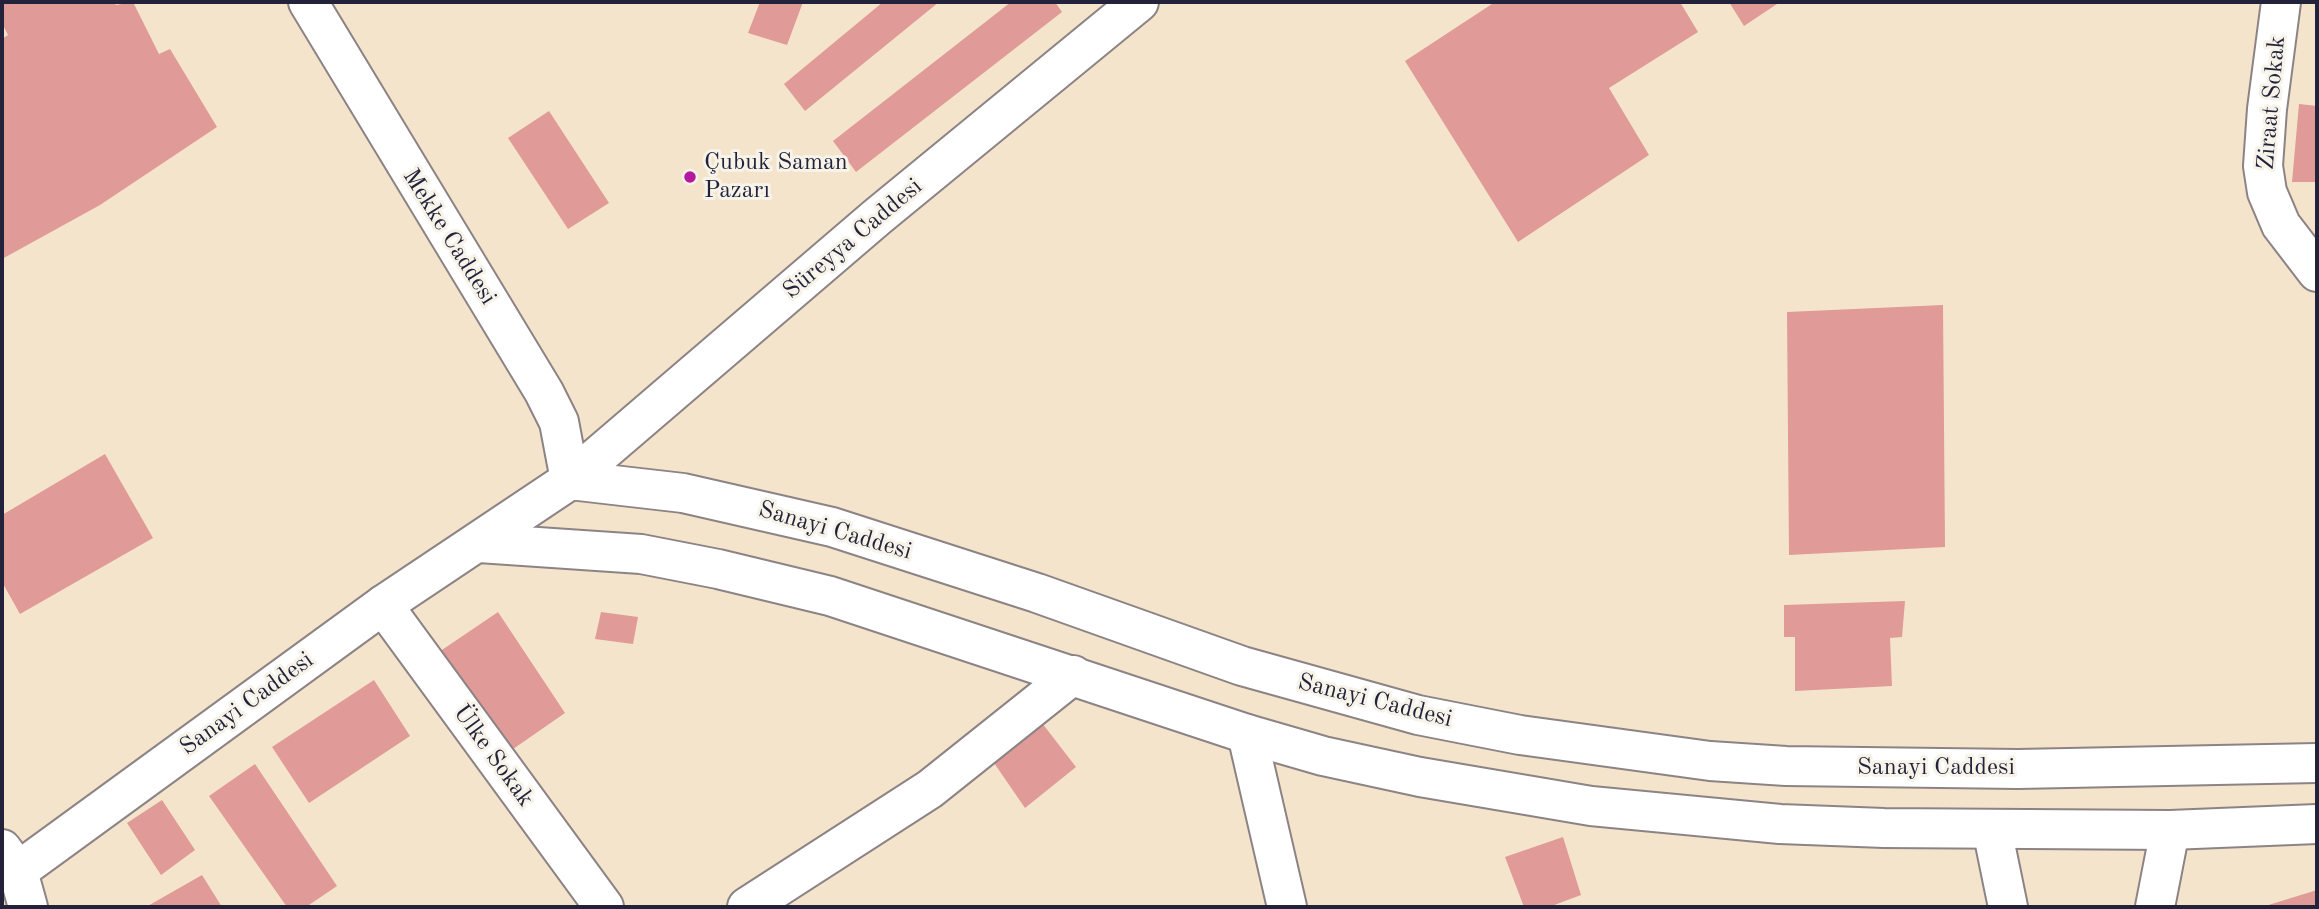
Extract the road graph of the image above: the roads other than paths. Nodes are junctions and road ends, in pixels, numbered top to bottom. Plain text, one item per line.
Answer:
1 (308, 2) edge
2 (1139, 2) edge
3 (2281, 2) edge
4 (2317, 272) edge
5 (570, 480) junction
6 (479, 543) junction
7 (383, 605) junction
8 (1073, 675) junction
9 (1247, 734) junction
10 (2317, 763) edge
11 (2317, 824) edge
12 (1992, 829) junction
13 (2169, 830) junction
14 (10, 860) edge
15 (28, 907) edge
16 (604, 907) edge
17 (747, 907) edge
18 (1287, 907) edge
19 (2008, 907) edge
20 (2155, 907) edge

1 - 5 main road, Mekke Caddesi
2 - 5 main road, Süreyya Caddesi
3 - 4 main road, Ziraat Sokak
5 - 6 main road, Sanayi Caddesi
5 - 10 main road, Sanayi Caddesi
6 - 7 main road, Sanayi Caddesi
6 - 8 main road
7 - 14 main road, Sanayi Caddesi
7 - 16 main road, Ülke Sokak
8 - 9 main road
8 - 17 main road
9 - 12 main road
9 - 18 main road
11 - 13 main road
12 - 13 main road
12 - 19 main road
13 - 20 main road
14 - 15 main road

